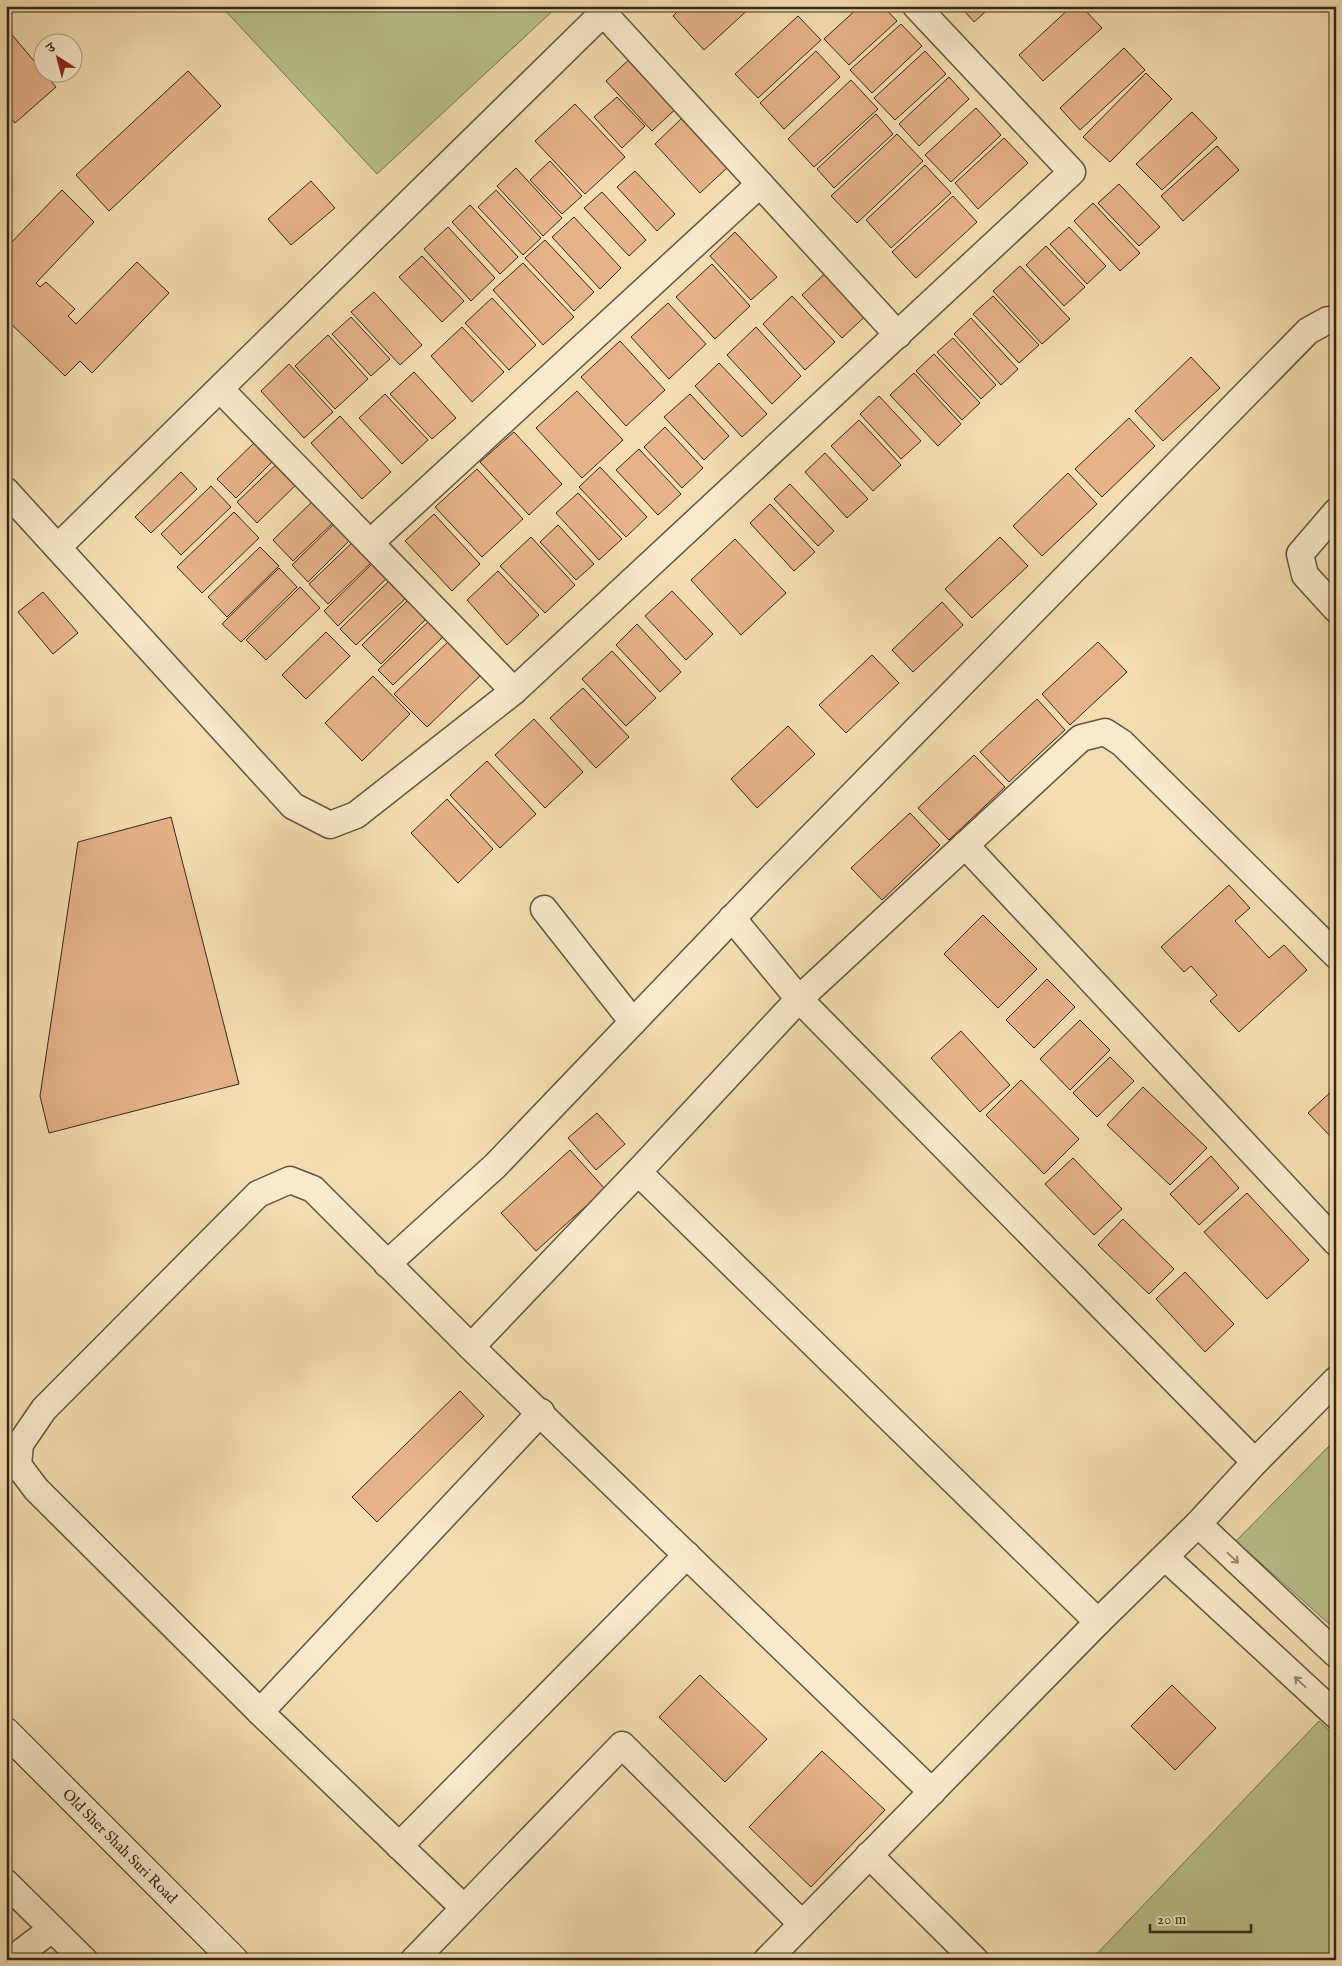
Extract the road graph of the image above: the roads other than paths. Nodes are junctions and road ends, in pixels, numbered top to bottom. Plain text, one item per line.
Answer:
1 (916, 6) edge
2 (600, 10) edge
3 (760, 184) junction
4 (1336, 322) edge
5 (898, 334) junction
6 (220, 389) junction
7 (6, 491) edge
8 (1336, 512) edge
9 (370, 543) junction
10 (58, 548) junction
11 (1336, 609) edge
12 (514, 691) junction
13 (965, 845) junction
14 (544, 910) dead end
15 (732, 918) junction
16 (1336, 955) edge
17 (799, 999) junction
18 (633, 1022) junction
19 (638, 1172) junction
20 (1336, 1242) edge
21 (387, 1264) junction
22 (471, 1347) junction
23 (1336, 1380) edge
24 (540, 1412) junction
25 (1255, 1462) junction
26 (1198, 1524) junction
27 (688, 1554) junction
28 (1165, 1557) junction
29 (1098, 1622) junction
30 (1336, 1654) edge
31 (260, 1712) junction
32 (1336, 1715) edge
33 (6, 1732) edge
34 (932, 1792) junction
35 (400, 1846) junction
36 (869, 1855) junction
37 (6, 1883) edge
38 (464, 1908) junction
39 (802, 1924) junction
40 (52, 1929) junction
41 (11, 1960) edge
42 (84, 1960) edge
43 (234, 1960) edge
44 (414, 1960) edge
45 (767, 1960) edge
46 (975, 1960) edge

1 - 5 street
2 - 3 street
2 - 6 street
3 - 5 street
3 - 9 street
4 - 15 street
5 - 12 street
6 - 9 street
6 - 10 street
7 - 10 street
8 - 11 street
9 - 12 street
10 - 12 street
13 - 16 street
13 - 17 street
13 - 20 street
14 - 18 street
15 - 17 street
15 - 18 street
17 - 19 street
17 - 25 street
18 - 21 street
19 - 22 street
19 - 29 street
21 - 22 street
21 - 31 street
22 - 24 street
23 - 25 street
24 - 27 street
24 - 31 street
25 - 26 street
26 - 28 street
26 -> 30 street
27 - 34 street
27 - 35 street
28 - 29 street
32 -> 28 street
29 - 34 street
31 - 35 street
33 - 43 street, Old Sher Shah Suri Road
34 - 36 street
35 - 38 street
36 - 39 street
36 - 46 street
37 - 40 street
38 - 39 street
38 - 44 street
39 - 45 street
40 - 41 street
40 - 42 street

